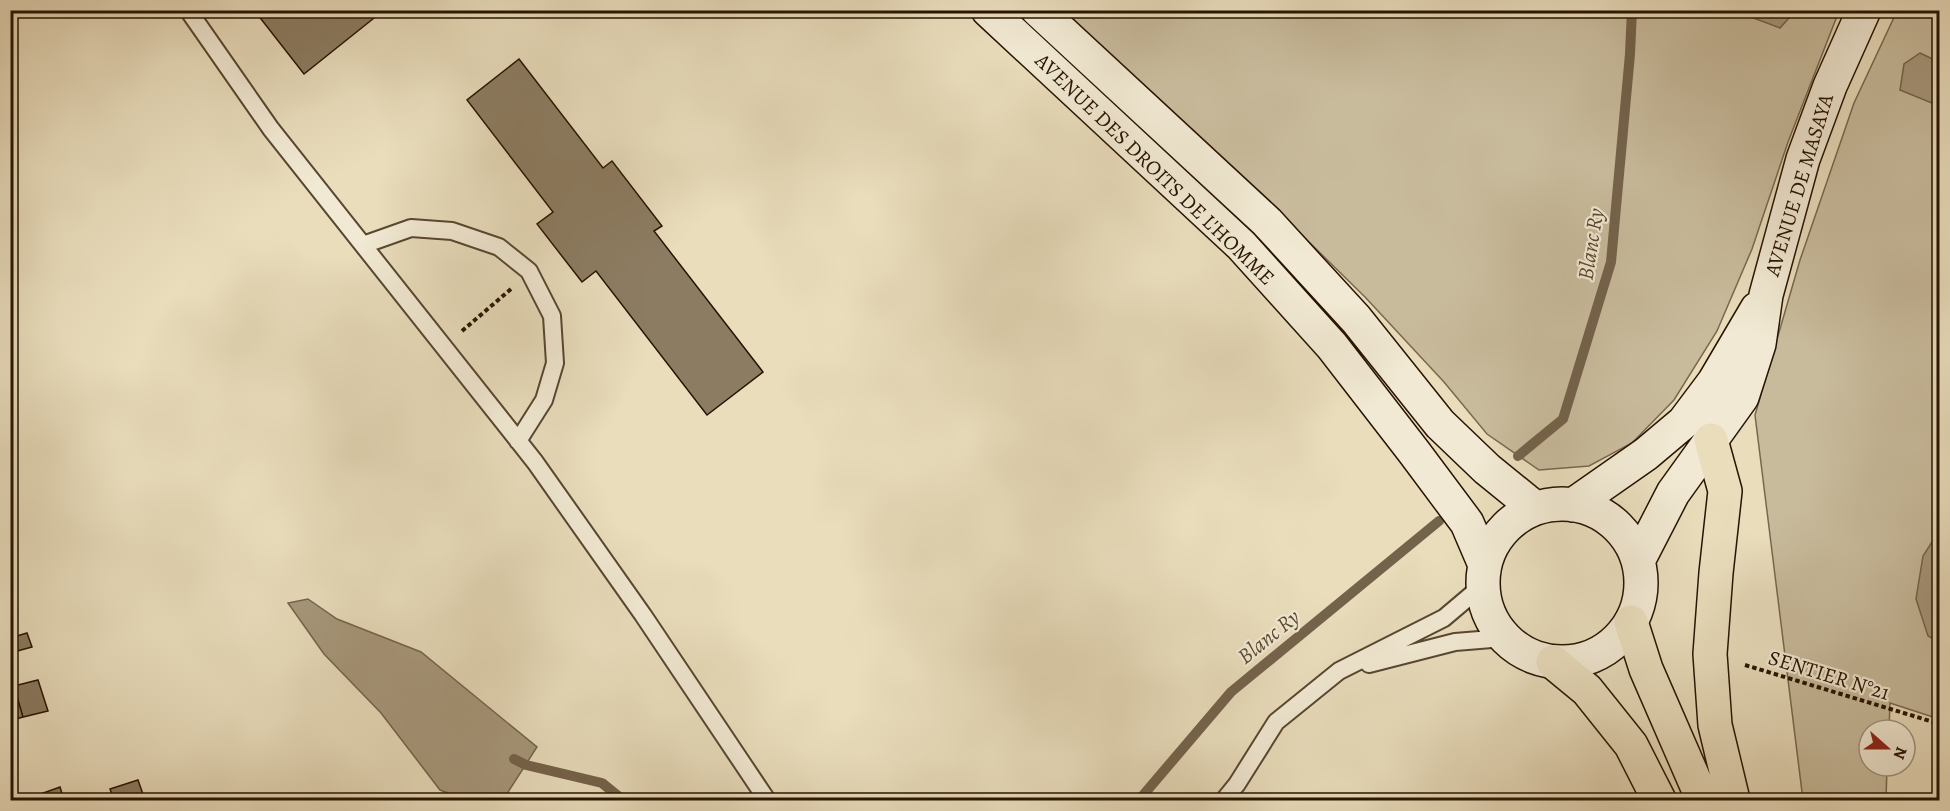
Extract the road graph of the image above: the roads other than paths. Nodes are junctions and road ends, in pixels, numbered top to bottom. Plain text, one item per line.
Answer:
1 (188, 10) edge
2 (988, 10) edge
3 (1038, 10) edge
4 (1864, 10) edge
5 (363, 245) junction
6 (1766, 295) junction
7 (1711, 440) junction
8 (518, 441) junction
9 (1573, 505) junction
10 (1535, 508) junction
11 (1638, 561) junction
12 (1484, 575) junction
13 (1631, 622) junction
14 (1504, 638) junction
15 (1553, 662) junction
16 (1339, 671) junction
17 (767, 801) edge
18 (1224, 801) edge
19 (1659, 801) edge
20 (1703, 801) edge
21 (1733, 801) edge

1 - 5 lane
2 - 12 main road, AVENUE DES DROITS DE L'HOMME
3 - 10 main road, AVENUE DES DROITS DE L'HOMME
4 - 6 main road, AVENUE DE MASAYA
5 - 8 lane
5 - 8 lane
6 - 7 main road, AVENUE DE MASAYA
6 - 9 main road, AVENUE DE MASAYA
7 - 11 main road, AVENUE DE MASAYA
7 - 21 highway
8 - 17 lane
9 - 10 main road
9 - 11 main road
10 - 12 main road
11 - 13 main road
12 - 14 main road
12 - 16 lane
13 - 15 main road
13 - 20 highway
14 - 15 main road
14 - 16 lane
15 - 19 highway
16 - 18 lane

